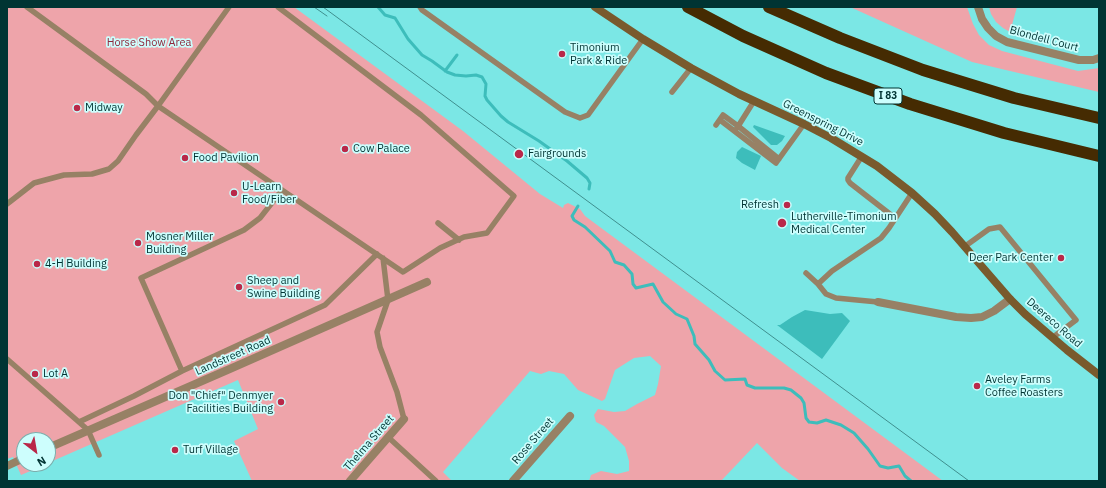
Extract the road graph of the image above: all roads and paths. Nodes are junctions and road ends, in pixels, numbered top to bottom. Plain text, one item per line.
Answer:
1 (27, 7) edge
2 (229, 7) edge
3 (278, 7) edge
4 (420, 7) edge
5 (595, 7) edge
6 (688, 7) edge
7 (769, 7) edge
8 (978, 7) edge
9 (643, 39) junction
10 (1099, 58) edge
11 (691, 68) junction
12 (672, 92) dead end
13 (754, 101) junction
14 (158, 106) junction
15 (1099, 118) edge
16 (804, 124) junction
17 (738, 126) junction
18 (735, 132) junction
19 (862, 156) junction
20 (1099, 156) edge
21 (779, 159) junction
22 (282, 190) junction
23 (912, 193) junction
24 (7, 204) edge
25 (896, 218) junction
26 (438, 223) dead end
27 (459, 240) junction
28 (964, 247) junction
29 (380, 256) junction
30 (806, 274) dead end
31 (427, 282) dead end
32 (818, 284) junction
33 (1010, 299) junction
34 (388, 300) junction
35 (878, 302) joint
36 (1052, 338) junction
37 (7, 359) edge
38 (182, 371) junction
39 (1099, 375) edge
40 (570, 416) dead end
41 (404, 419) joint
42 (79, 422) junction
43 (88, 430) junction
44 (388, 438) junction
45 (56, 444) edge
46 (99, 455) dead end
47 (350, 481) edge
48 (436, 481) edge
49 (513, 481) edge

1 - 14 lane
2 - 14 lane
3 - 27 lane
4 - 9 lane
5 - 9 main road, Greenspring Drive
6 - 20 highway, I 83
7 - 15 highway
8 - 10 street, Blondell Court
9 - 11 main road, Greenspring Drive
11 - 12 lane
11 - 13 main road, Greenspring Drive
13 - 16 main road, Greenspring Drive
13 - 17 lane
14 - 22 lane
14 - 24 lane
16 - 19 main road, Greenspring Drive
16 - 21 lane
17 - 18 lane
17 - 18 lane
17 - 21 lane
18 - 21 lane
19 - 23 main road, Greenspring Drive
19 - 25 lane
22 - 29 lane
22 - 38 lane
23 - 25 lane
23 - 28 main road, Greenspring Drive
25 - 32 lane
26 - 27 lane
27 - 29 lane
28 - 33 main road, Greenspring Drive
28 - 36 lane
29 - 34 lane
29 - 38 lane
30 - 32 lane
31 - 34 street, Landstreet Road
32 - 35 lane
33 - 35 street, Deereco Road
33 - 36 main road, Deereco Road
34 - 41 lane
34 - 43 street, Landstreet Road
36 - 39 main road, Deereco Road
37 - 42 lane
38 - 42 lane
40 - 49 street, Rose Street
41 - 44 street, Thelma Street
42 - 43 lane
43 - 45 street, Landstreet Road
43 - 46 lane
44 - 47 street, Thelma Street
44 - 48 lane

